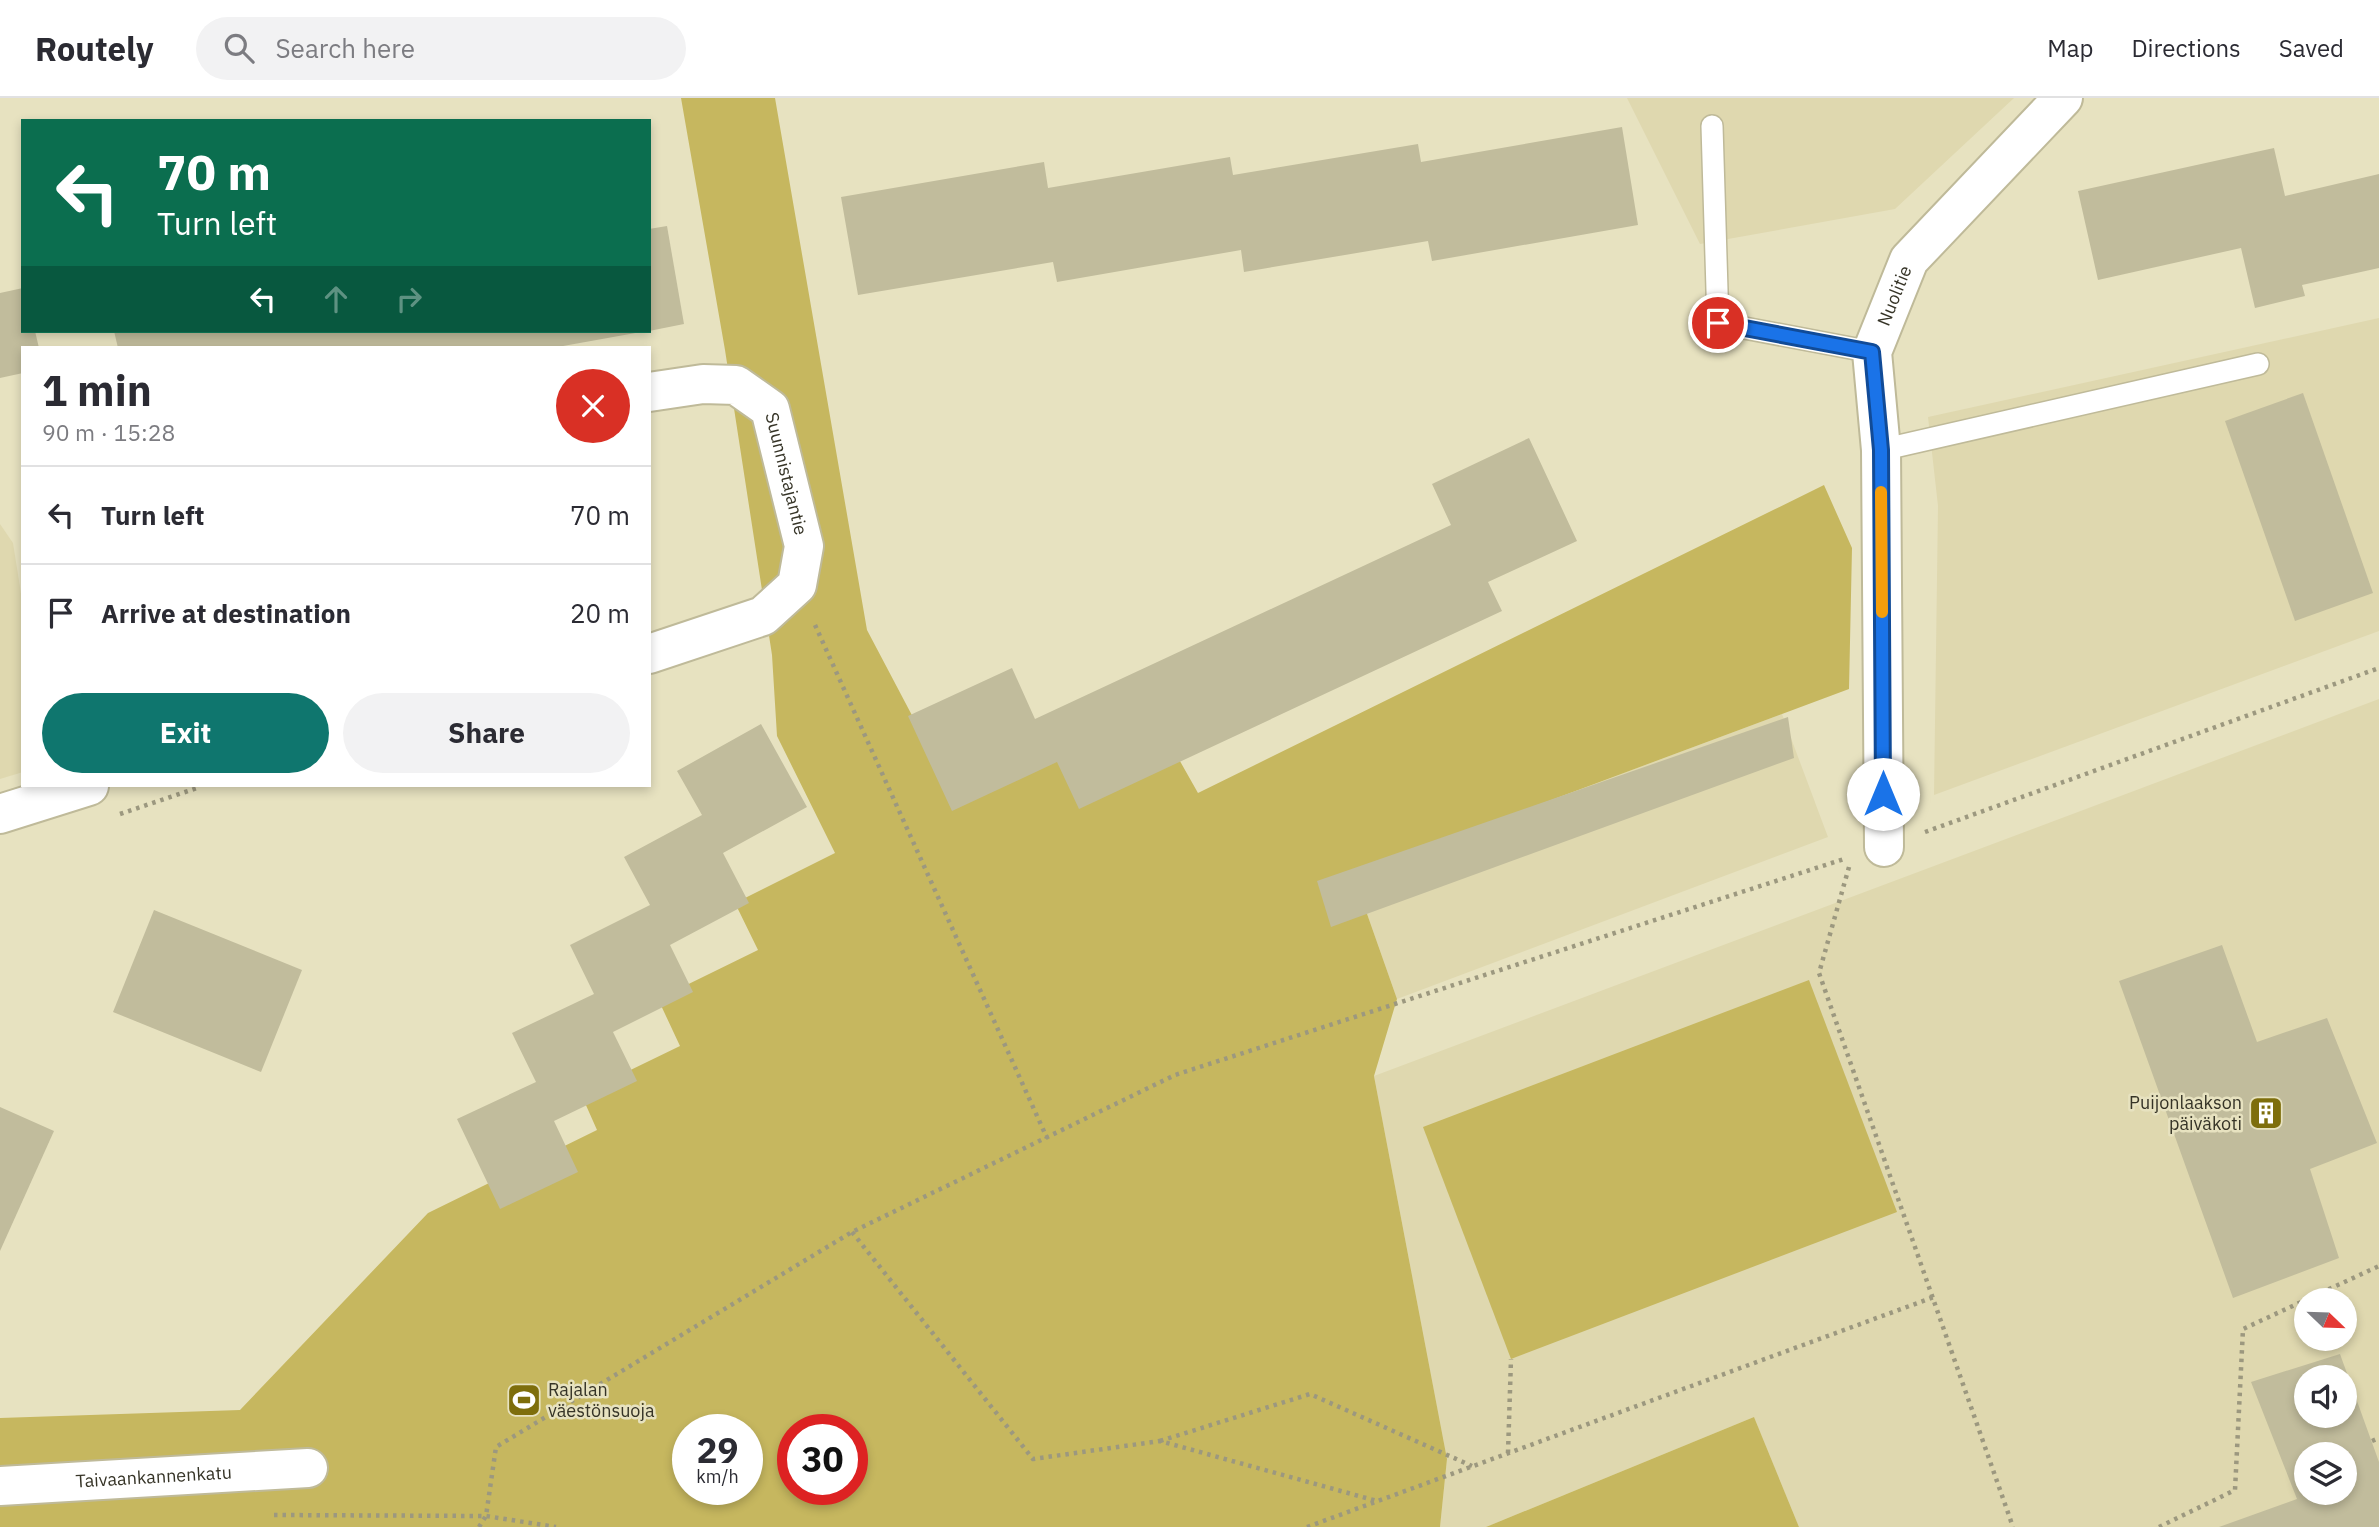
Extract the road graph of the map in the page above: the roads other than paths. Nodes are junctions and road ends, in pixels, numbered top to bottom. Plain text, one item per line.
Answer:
1 (2063, 98) edge
2 (1712, 126) dead end
3 (1872, 352) junction
4 (2258, 365) dead end
5 (651, 393) edge
6 (1881, 450) junction
7 (651, 653) edge
8 (86, 787) edge
9 (0, 814) edge
10 (1884, 846) road end
11 (307, 1468) dead end
12 (0, 1486) edge

1 - 3 street, Nuolitie
2 - 3 lane
3 - 6 street, Nuolitie
4 - 6 lane
5 - 7 street, Suunnistajantie
6 - 10 street, Nuolitie
8 - 9 street
11 - 12 street, Taivaankannenkatu

